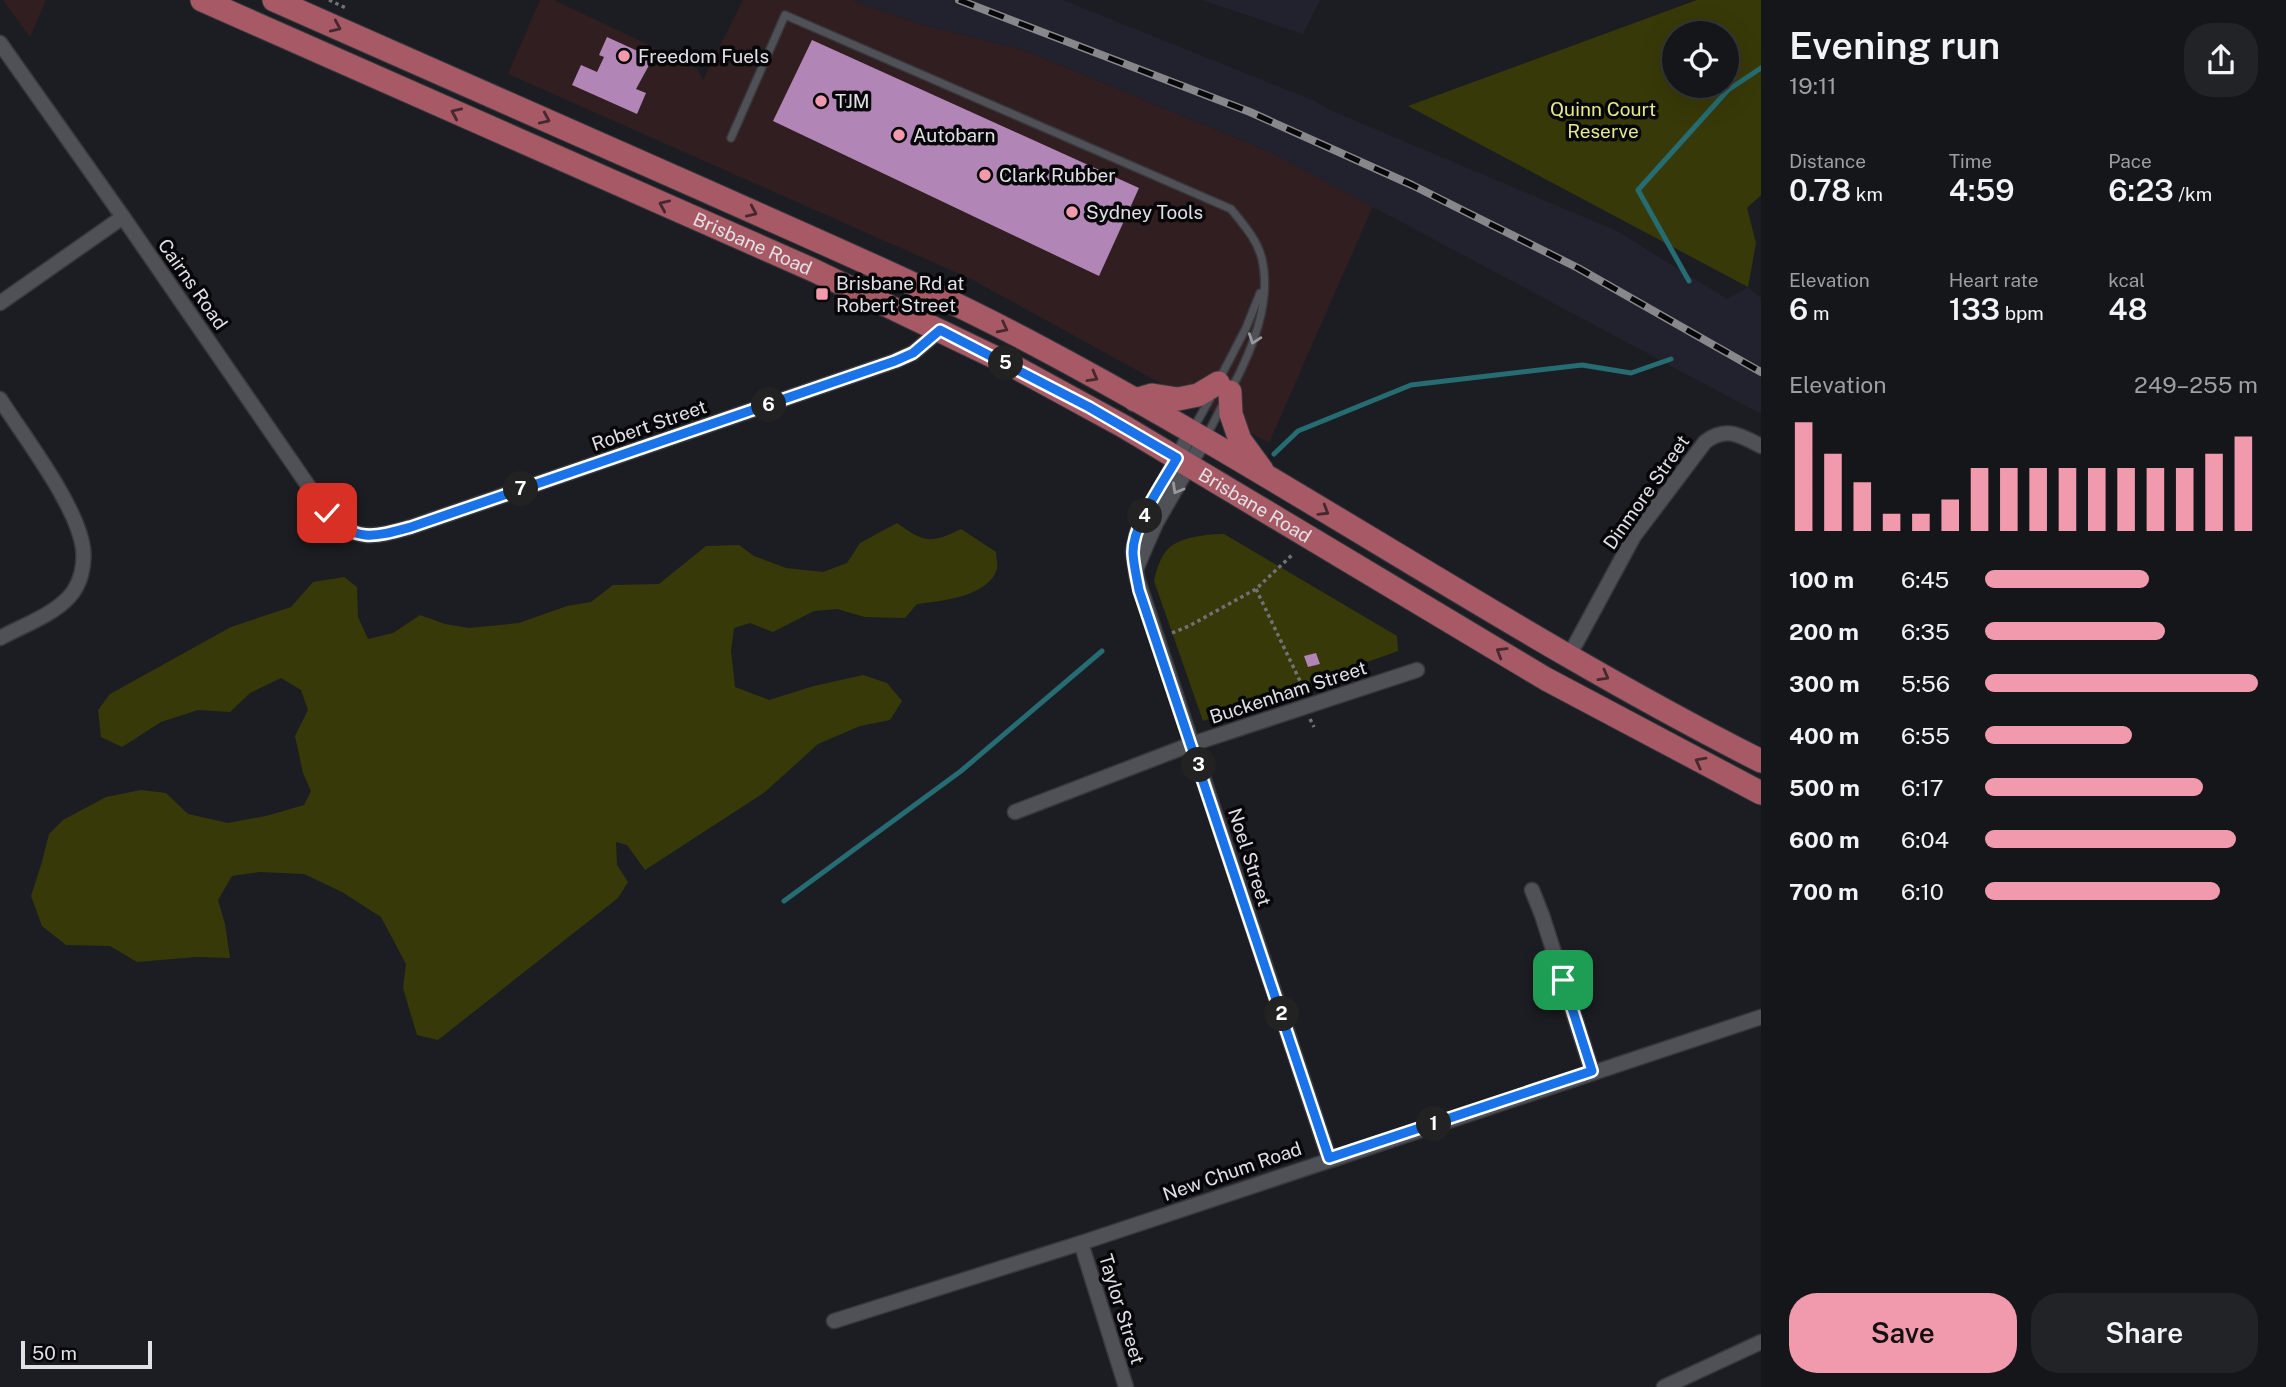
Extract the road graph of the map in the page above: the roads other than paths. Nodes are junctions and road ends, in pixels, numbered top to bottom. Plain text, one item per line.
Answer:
1 (202, 0) edge
2 (274, 0) edge
3 (0, 43) edge
4 (731, 138) dead end
5 (123, 217) junction
6 (1265, 282) junction
7 (0, 303) edge
8 (940, 330) junction
9 (1224, 388) junction
10 (0, 399) edge
11 (1135, 400) junction
12 (1198, 436) junction
13 (1761, 446) edge
14 (1184, 462) junction
15 (1265, 475) junction
16 (362, 535) joint
17 (0, 638) edge
18 (1569, 656) junction
19 (1417, 670) dead end
20 (1192, 744) junction
21 (1761, 761) edge
22 (1761, 793) edge
23 (1015, 812) dead end
24 (1532, 890) dead end
25 (1761, 1017) edge
26 (1592, 1071) junction
27 (1329, 1158) junction
28 (1081, 1242) junction
29 (834, 1321) dead end
30 (1761, 1342) edge
31 (1126, 1387) edge
32 (1664, 1387) edge

8 -> 1 main road, Brisbane Road
2 -> 11 main road, Brisbane Road
3 - 5 street, Cairns Road
4 - 6 lane
5 - 7 street
5 - 16 street, Cairns Road
6 - 9 lane
6 -> 9 lane
8 - 14 main road, Brisbane Road
8 - 16 street, Robert Street
9 - 11 main road
9 - 12 lane, Noel Street
9 - 12 lane, Noel Street
9 - 15 main road
10 - 17 street
11 - 12 main road, Brisbane Road
12 - 14 street, Noel Street
12 - 15 main road, Brisbane Road
13 - 18 street, Dinmore Street
14 - 20 street, Noel Street
22 -> 14 main road, Brisbane Road
15 -> 18 main road, Brisbane Road
18 -> 21 main road, Brisbane Road
19 - 20 street, Buckenham Street
20 - 23 street, Buckenham Street
20 - 27 street, Noel Street
24 - 26 street
25 - 26 street, New Chum Road
26 - 27 street, New Chum Road
27 - 28 street, New Chum Road
28 - 29 street, New Chum Road
28 - 31 street, Taylor Street
30 - 32 street

